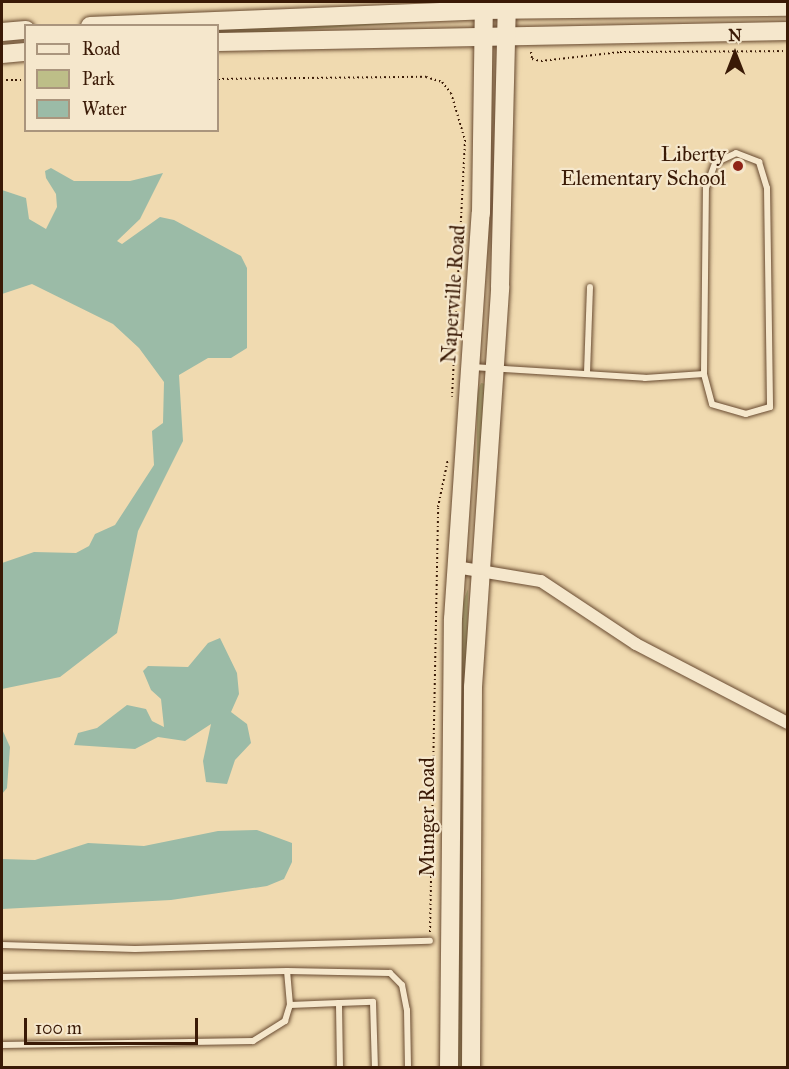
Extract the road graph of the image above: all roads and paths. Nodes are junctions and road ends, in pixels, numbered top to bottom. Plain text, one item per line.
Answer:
1 (484, 6) edge
2 (507, 6) edge
3 (788, 7) edge
4 (129, 24) edge
5 (24, 30) edge
6 (788, 31) edge
7 (2, 32) edge
8 (506, 38) junction
9 (484, 39) junction
10 (219, 42) edge
11 (788, 51) edge
12 (24, 52) edge
13 (2, 54) edge
14 (532, 59) dead end
15 (219, 79) edge
16 (2, 80) edge
17 (24, 80) edge
18 (590, 287) dead end
19 (472, 367) junction
20 (494, 369) junction
21 (587, 373) junction
22 (704, 374) junction
23 (452, 406) dead end
24 (450, 450) dead end
25 (456, 567) junction
26 (479, 568) junction
27 (788, 723) edge
28 (430, 941) joint
29 (2, 945) edge
30 (287, 971) junction
31 (2, 977) edge
32 (339, 1003) junction
33 (290, 1005) junction
34 (2, 1045) edge
35 (340, 1068) edge
36 (375, 1068) edge
37 (408, 1068) edge
38 (449, 1068) edge
39 (471, 1068) edge

1 - 2 street
1 - 4 street
1 - 9 street, Naperville Road
2 - 3 street
2 - 8 street
5 - 7 street
6 - 8 street
8 - 9 street
8 - 20 street
9 - 10 street
9 - 19 street, Naperville Road
11 - 14 path
12 - 13 street
15 - 23 path
16 - 17 path
18 - 21 lane
19 - 20 lane
19 - 25 street, Naperville Road
20 - 21 lane
20 - 26 street
21 - 22 lane
22 - 22 lane
24 - 28 path
25 - 26 street
25 - 38 street, Munger Road
26 - 27 street
26 - 39 street
28 - 29 lane
30 - 31 lane
30 - 33 lane
30 - 37 lane
32 - 33 lane
32 - 35 lane
32 - 36 lane
33 - 34 lane

